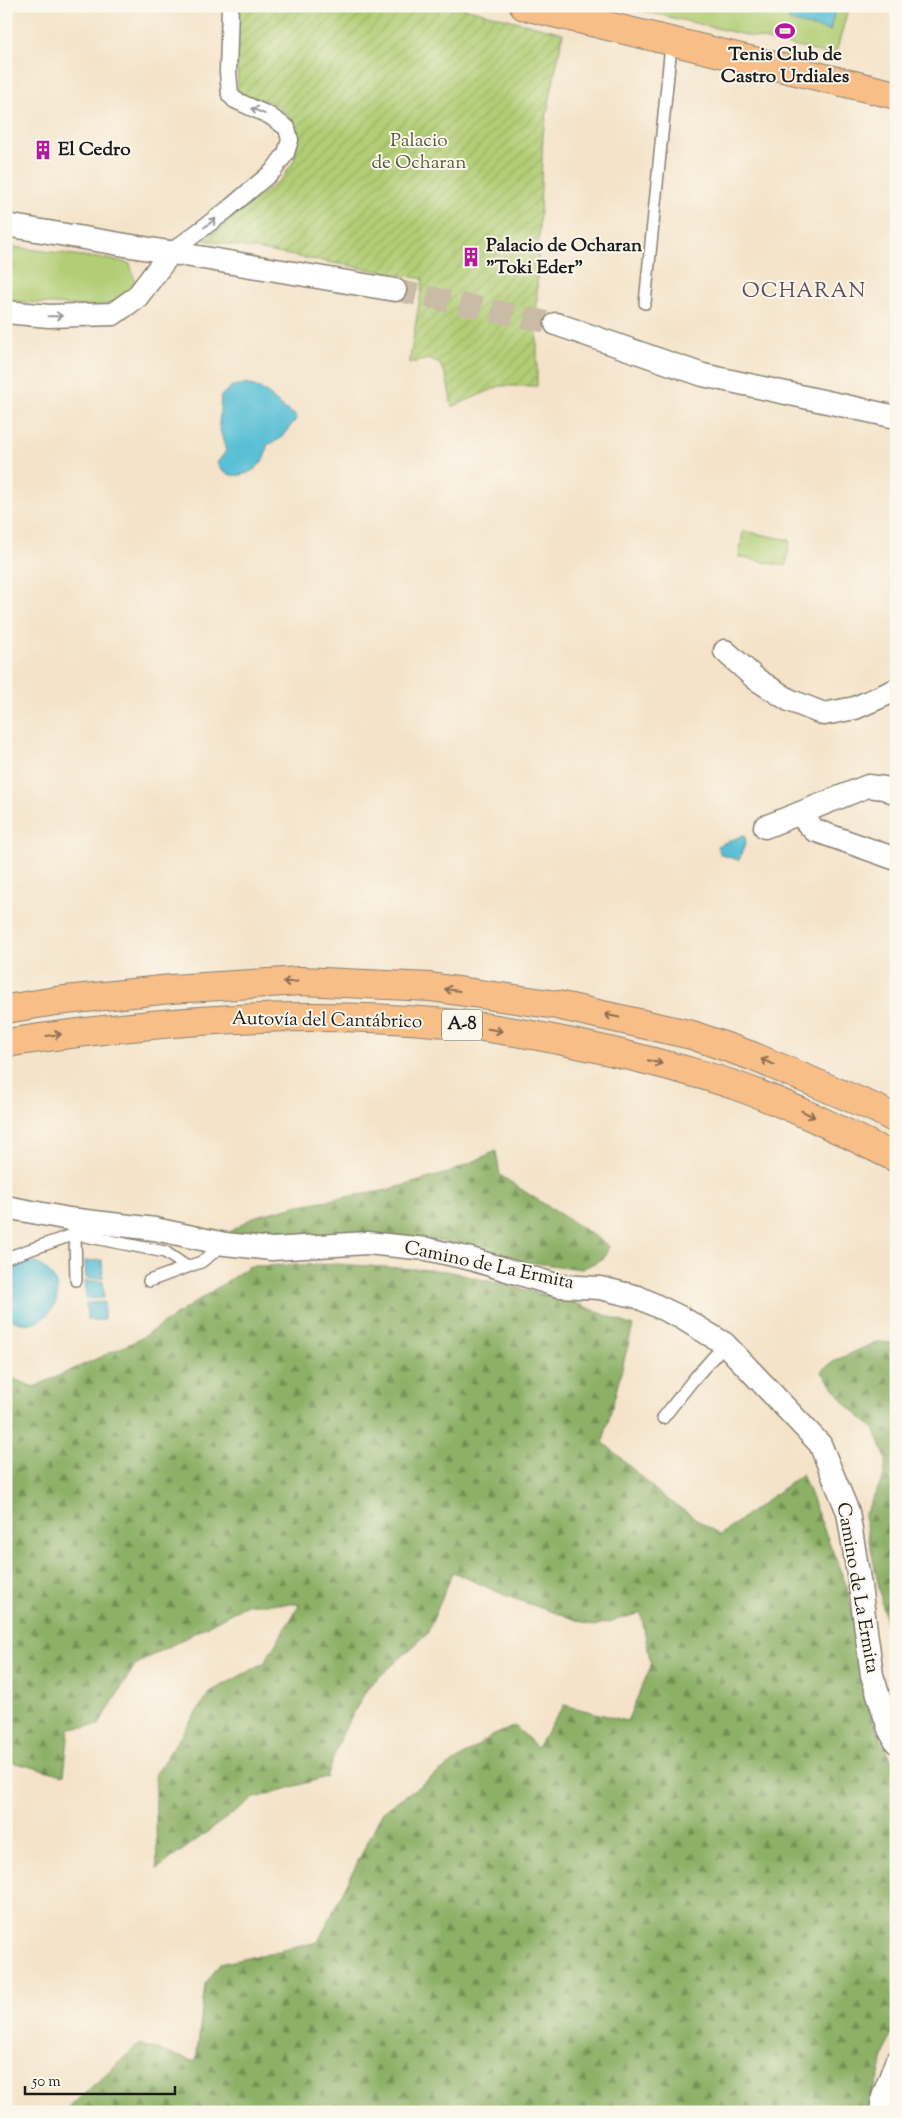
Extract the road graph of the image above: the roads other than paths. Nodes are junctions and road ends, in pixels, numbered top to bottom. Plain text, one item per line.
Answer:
1 (230, 6) edge
2 (529, 7) edge
3 (673, 41) junction
4 (896, 95) edge
5 (6, 225) edge
6 (171, 252) junction
7 (395, 290) tunnel mouth
8 (645, 303) dead end
9 (6, 312) edge
10 (556, 324) tunnel mouth
11 (895, 414) edge
12 (725, 650) dead end
13 (896, 690) edge
14 (896, 793) edge
15 (799, 814) junction
16 (765, 827) dead end
17 (896, 859) edge
18 (6, 1009) edge
19 (6, 1042) edge
20 (896, 1119) edge
21 (896, 1158) edge
22 (6, 1207) edge
23 (75, 1234) junction
24 (225, 1244) junction
25 (6, 1258) edge
26 (187, 1267) junction
27 (76, 1280) dead end
28 (149, 1281) dead end
29 (725, 1344) junction
30 (663, 1418) dead end
31 (896, 1742) edge
32 (896, 2062) edge
33 (881, 2112) edge

6 -> 1 street
2 - 3 highway
3 - 4 highway
3 - 8 lane
5 - 6 street
6 - 7 street
9 -> 6 street
10 - 11 street
12 - 13 street
14 - 15 street
15 - 16 street
15 - 17 street
20 -> 18 highway, Autovía del Cantábrico / A-8
19 -> 21 highway, Autovía del Cantábrico / A-8
22 - 24 street, Camino de La Ermita
23 - 25 lane
23 - 26 lane
23 - 27 lane
24 - 26 lane
24 - 29 street, Camino de La Ermita
26 - 28 lane
29 - 30 lane
29 - 31 street, Camino de La Ermita
32 - 33 street

